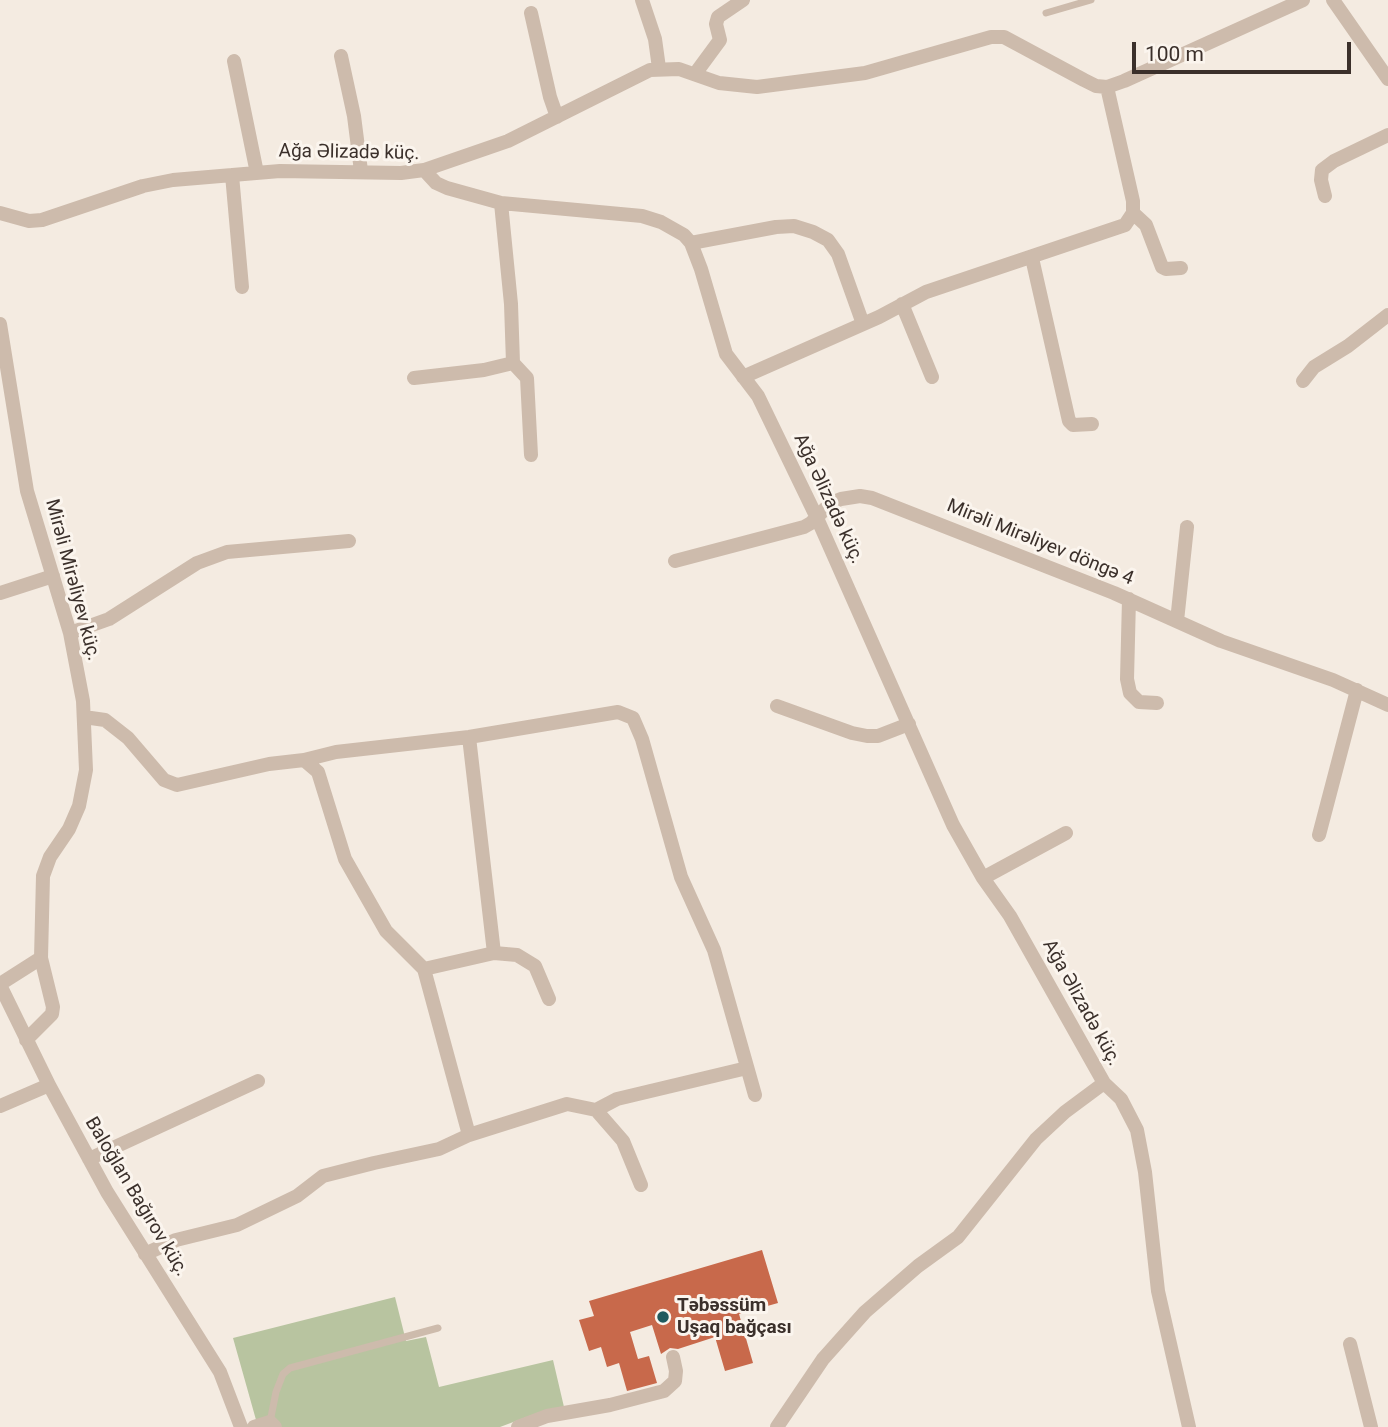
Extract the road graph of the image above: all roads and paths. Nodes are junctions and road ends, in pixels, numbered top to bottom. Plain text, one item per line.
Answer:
1 (642, 0) edge
2 (743, 0) edge
3 (1091, 0) edge
4 (1303, 0) edge
5 (1333, 0) edge
6 (531, 13) dead end
7 (1045, 13) dead end
8 (341, 56) dead end
9 (234, 61) dead end
10 (659, 68) junction
11 (695, 74) junction
12 (1388, 79) edge
13 (1107, 87) junction
14 (557, 117) junction
15 (1388, 135) edge
16 (424, 170) junction
17 (361, 171) junction
18 (257, 173) junction
19 (232, 175) junction
20 (1325, 196) dead end
21 (501, 202) junction
22 (0, 213) edge
23 (1133, 213) junction
24 (691, 243) junction
25 (1032, 257) junction
26 (1181, 268) dead end
27 (242, 287) dead end
28 (902, 304) junction
29 (1388, 315) edge
30 (0, 324) edge
31 (863, 324) junction
32 (2, 344) edge
33 (513, 363) junction
34 (743, 377) junction
35 (932, 377) dead end
36 (414, 378) dead end
37 (1303, 381) dead end
38 (1091, 424) dead end
39 (531, 455) dead end
40 (817, 518) junction
41 (1187, 527) dead end
42 (349, 541) dead end
43 (675, 561) dead end
44 (53, 576) junction
45 (0, 593) edge
46 (1129, 599) junction
47 (1177, 621) junction
48 (70, 633) junction
49 (1357, 691) junction
50 (1157, 704) dead end
51 (1388, 705) edge
52 (777, 706) dead end
53 (84, 717) junction
54 (909, 724) junction
55 (470, 737) junction
56 (304, 760) junction
57 (1066, 833) dead end
58 (1319, 835) dead end
59 (984, 878) junction
60 (494, 953) junction
61 (41, 958) junction
62 (424, 969) junction
63 (0, 984) edge
64 (550, 999) dead end
65 (26, 1040) junction
66 (747, 1068) junction
67 (258, 1081) dead end
68 (1104, 1083) junction
69 (49, 1085) junction
70 (755, 1095) dead end
71 (0, 1106) edge
72 (596, 1110) junction
73 (469, 1135) junction
74 (89, 1159) junction
75 (641, 1185) dead end
76 (145, 1254) junction
77 (438, 1328) dead end
78 (1350, 1344) dead end
79 (673, 1357) dead end
80 (272, 1425) edge
81 (241, 1427) edge
82 (254, 1427) edge
83 (518, 1427) edge
84 (778, 1427) edge
85 (1189, 1427) edge
86 (1371, 1427) edge

1 - 10 street
2 - 11 street
3 - 7 lane
4 - 13 street
5 - 12 street
6 - 14 street
8 - 17 street
9 - 18 street
10 - 11 street
10 - 14 street
11 - 13 street
13 - 23 street
14 - 16 street
15 - 20 street
16 - 17 street, Ağa Əlizadə küç.
16 - 21 street, Ağa Əlizadə küç.
17 - 18 street, Ağa Əlizadə küç.
18 - 19 street, Ağa Əlizadə küç.
19 - 22 street, Ağa Əlizadə küç.
19 - 27 street
21 - 24 street, Ağa Əlizadə küç.
21 - 33 street
23 - 25 street
23 - 26 street
24 - 31 street
24 - 34 street, Ağa Əlizadə küç.
25 - 28 street
25 - 38 street
28 - 31 street
28 - 35 street
29 - 37 street
30 - 32 street, Mirəli Mirəliyev küç.
31 - 34 street
32 - 44 street, Mirəli Mirəliyev küç.
33 - 36 street
33 - 39 street
34 - 40 street, Ağa Əlizadə küç.
40 - 43 street, Mirəli Mirəliyev döngə 4
40 - 46 street, Mirəli Mirəliyev döngə 4
40 - 54 street, Ağa Əlizadə küç.
41 - 47 street
42 - 48 street
44 - 45 street
44 - 48 street, Mirəli Mirəliyev küç.
46 - 47 street, Mirəli Mirəliyev döngə 4
46 - 50 street
47 - 49 street, Mirəli Mirəliyev döngə 4
48 - 53 street, Mirəli Mirəliyev küç.
49 - 51 street, Mirəli Mirəliyev döngə 4
49 - 58 street
52 - 54 street
53 - 56 street
53 - 61 street, Mirəli Mirəliyev küç.
54 - 59 street, Ağa Əlizadə küç.
55 - 56 street
55 - 60 street
55 - 66 street
56 - 62 street
57 - 59 street
59 - 68 street, Ağa Əlizadə küç.
60 - 62 street
60 - 64 street
61 - 63 street
61 - 65 street, Mirəli Mirəliyev küç.
62 - 73 street
63 - 65 street, Baloğlan Bağırov küç.
65 - 69 street, Baloğlan Bağırov küç.
66 - 70 street
66 - 72 street
67 - 74 street
68 - 84 street
68 - 85 street, Ağa Əlizadə küç.
69 - 71 street
69 - 74 street, Baloğlan Bağırov küç.
72 - 73 street
72 - 75 street
73 - 76 street
74 - 76 street, Baloğlan Bağırov küç.
76 - 81 street, Baloğlan Bağırov küç.
77 - 80 lane
78 - 86 street
79 - 83 street
80 - 82 street

